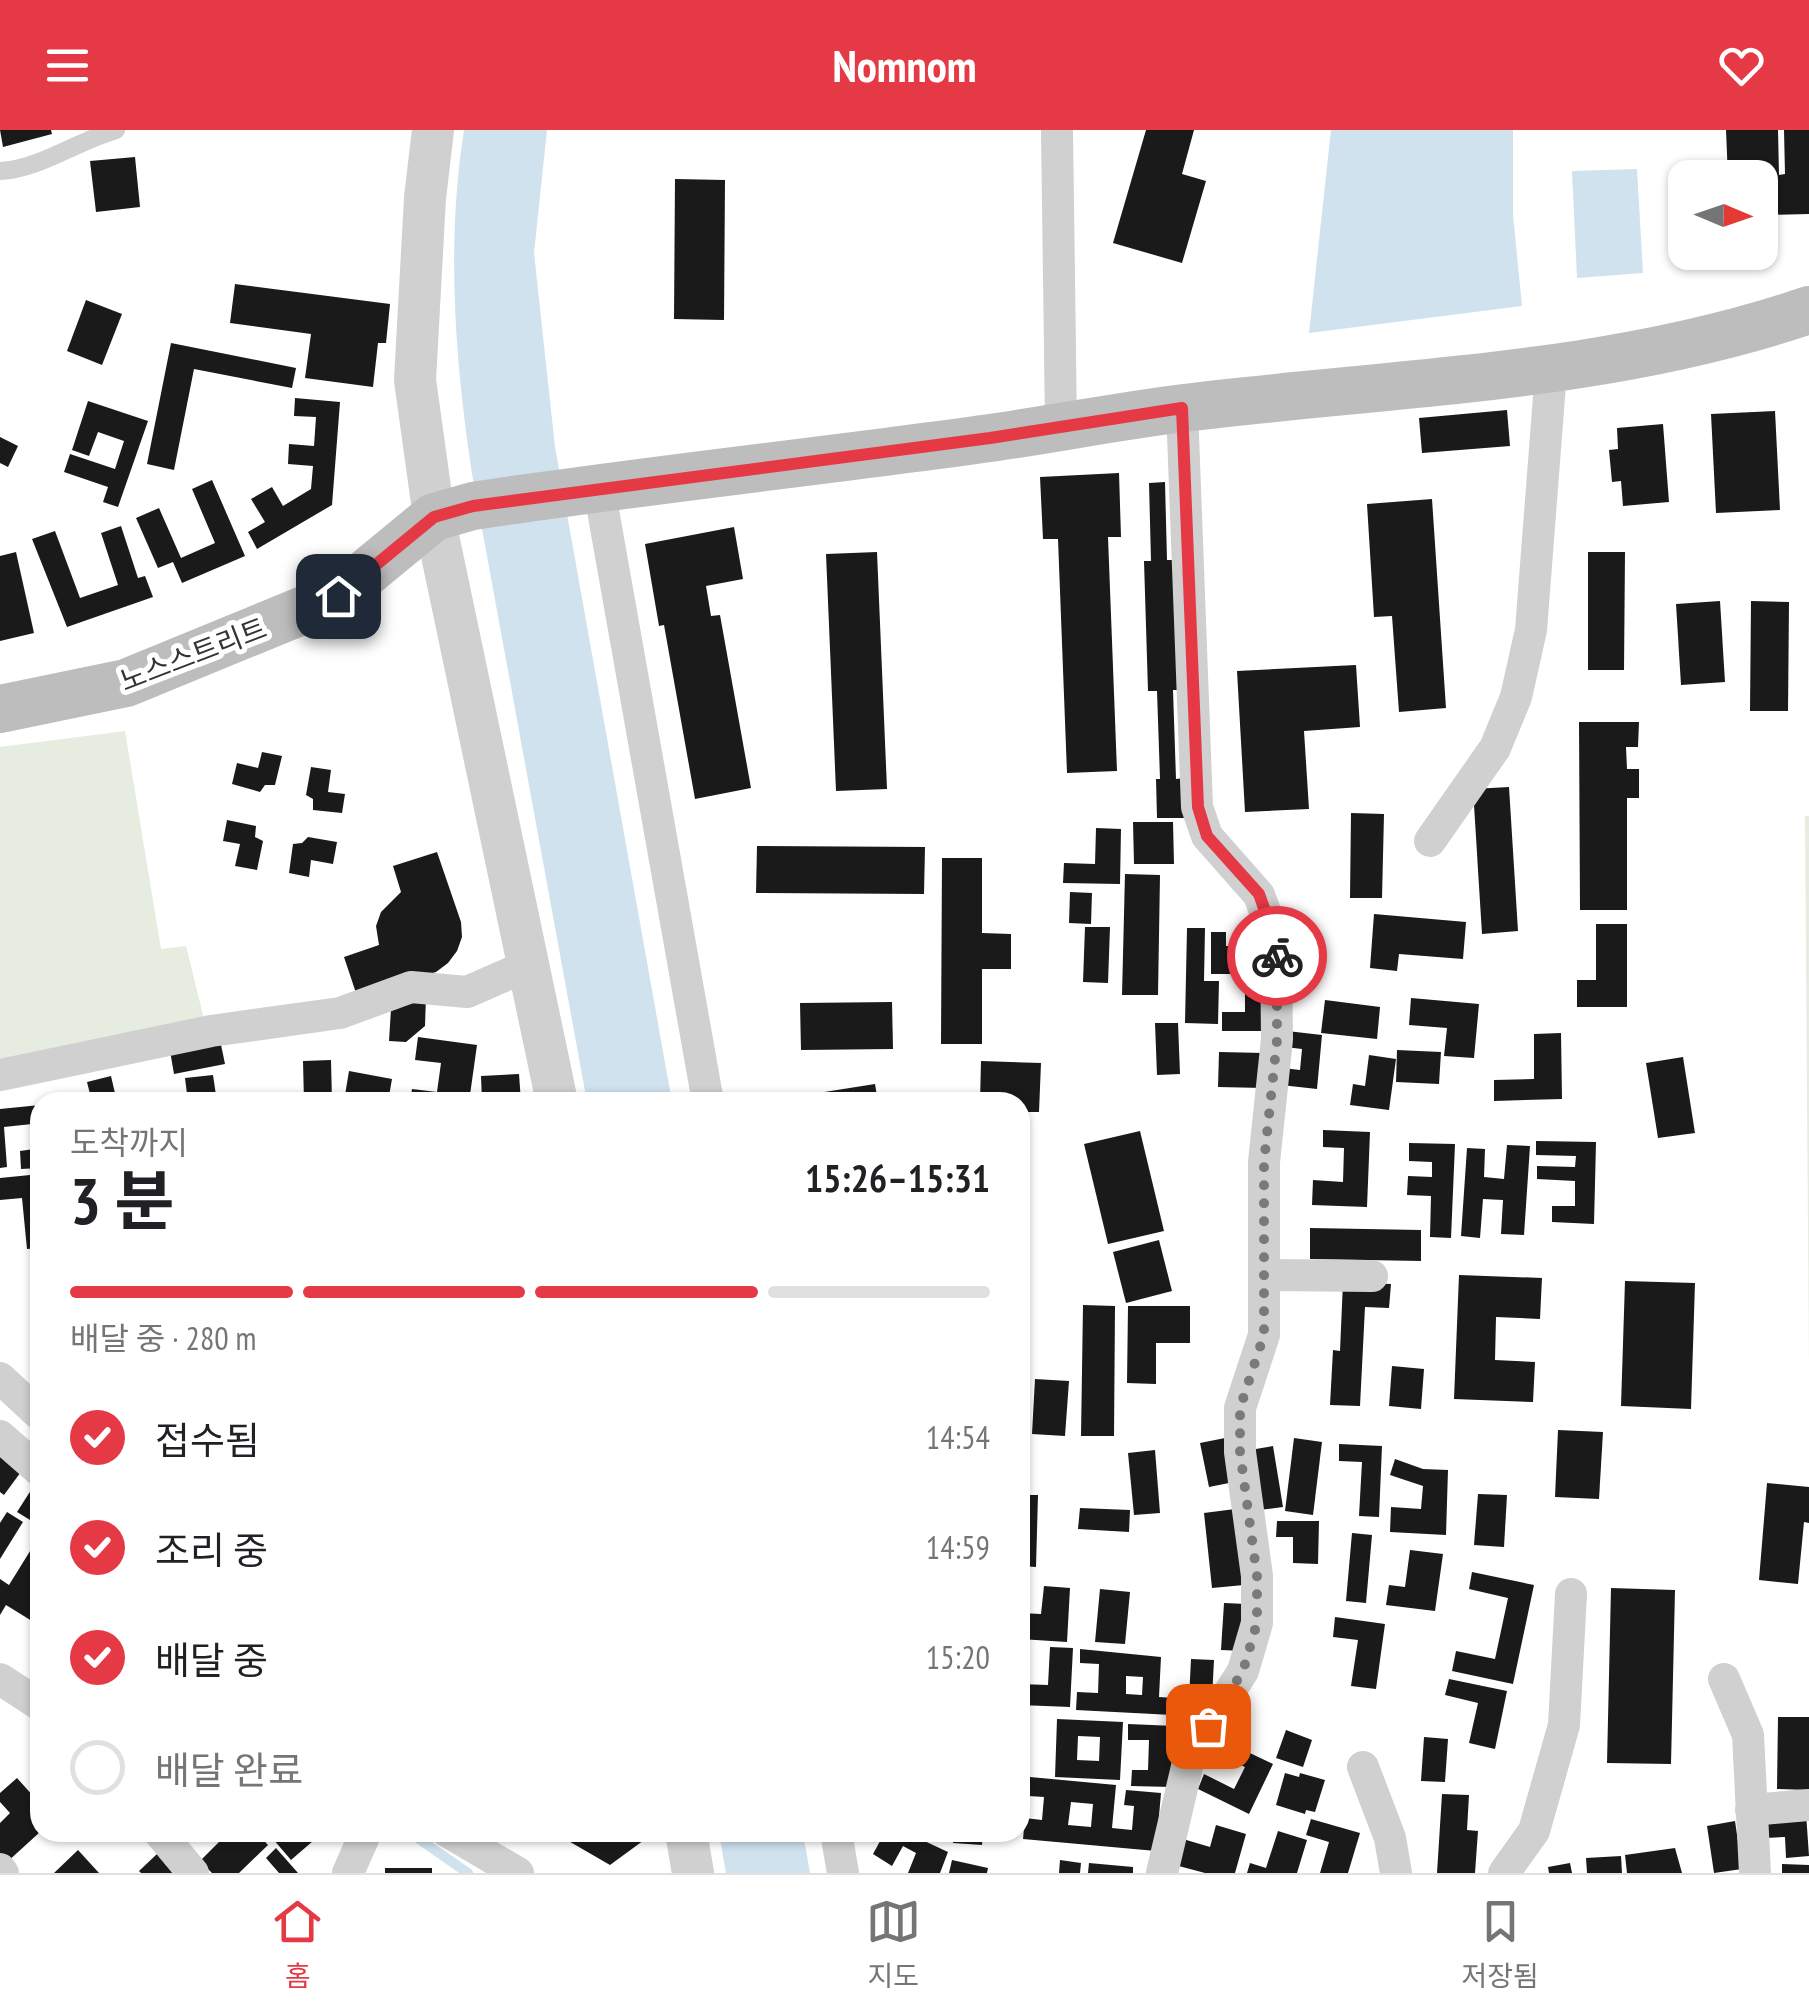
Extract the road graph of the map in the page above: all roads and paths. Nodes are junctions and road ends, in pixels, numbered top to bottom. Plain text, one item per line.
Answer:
1 (116, 130) edge
2 (433, 130) edge
3 (1057, 130) edge
4 (0, 171) edge
5 (1798, 322) edge
6 (1551, 371) junction
7 (1182, 408) junction
8 (1061, 426) junction
9 (588, 489) junction
10 (453, 512) junction
11 (0, 709) edge
12 (1430, 842) dead end
13 (528, 965) junction
14 (0, 1075) edge
15 (556, 1092) edge
16 (706, 1092) edge
17 (1264, 1275) junction
18 (1372, 1276) dead end
19 (0, 1378) edge
20 (30, 1406) edge
21 (0, 1436) edge
22 (30, 1462) edge
23 (1571, 1594) dead end
24 (0, 1679) edge
25 (1724, 1679) dead end
26 (30, 1698) edge
27 (1364, 1767) dead end
28 (1809, 1805) edge
29 (1751, 1810) junction
30 (166, 1842) edge
31 (362, 1842) edge
32 (465, 1842) edge
33 (687, 1842) edge
34 (838, 1842) edge
35 (192, 1873) edge
36 (348, 1873) edge
37 (518, 1873) edge
38 (692, 1873) edge
39 (844, 1873) edge
40 (1162, 1873) edge
41 (1396, 1873) edge
42 (1504, 1873) edge
43 (1754, 1873) edge

1 - 4 lane
2 - 10 street
3 - 8 street
5 - 6 main road
6 - 7 main road
6 - 12 street
7 - 8 main road
7 - 17 street
8 - 9 main road
9 - 10 main road
9 - 16 street
10 - 11 main road, 노스스트리트
10 - 13 street
13 - 14 street
13 - 15 street
17 - 18 street
17 - 40 street
19 - 20 street
21 - 22 street
23 - 42 street
24 - 26 street
25 - 29 street
27 - 41 street
28 - 29 street
29 - 43 street
30 - 35 street
31 - 36 street
32 - 37 street
33 - 38 street
34 - 39 street

